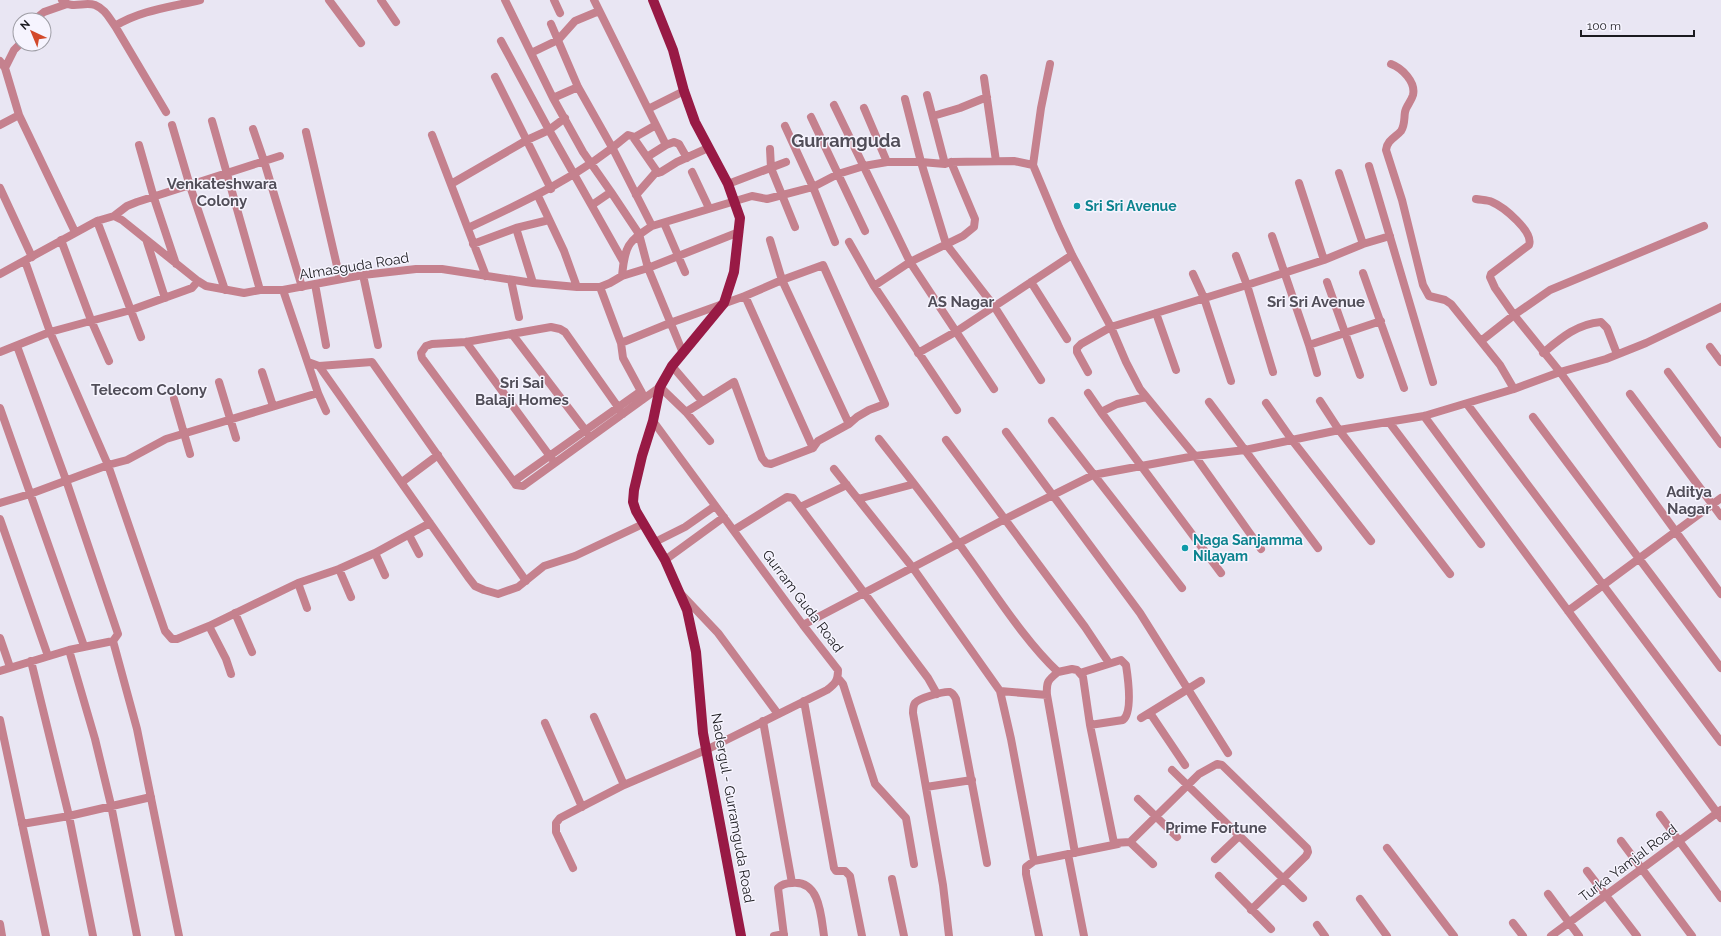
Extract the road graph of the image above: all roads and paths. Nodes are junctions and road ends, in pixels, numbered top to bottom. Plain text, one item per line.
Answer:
1 (200, 0) edge
2 (329, 0) edge
3 (381, 0) edge
4 (505, 0) edge
5 (554, 0) edge
6 (594, 0) edge
7 (653, 0) edge
8 (65, 2) edge
9 (599, 11) junction
10 (44, 12) edge
11 (560, 13) dead end
12 (396, 22) dead end
13 (550, 24) dead end
14 (115, 26) junction
15 (558, 40) junction
16 (501, 41) dead end
17 (361, 43) dead end
18 (14, 52) edge
19 (532, 53) junction
20 (0, 61) edge
21 (1050, 64) dead end
22 (1391, 64) dead end
23 (5, 68) junction
24 (495, 77) dead end
25 (984, 78) dead end
26 (578, 87) junction
27 (684, 91) junction
28 (928, 95) dead end
29 (987, 97) junction
30 (553, 98) junction
31 (905, 99) dead end
32 (834, 105) dead end
33 (864, 108) dead end
34 (648, 109) junction
35 (166, 112) dead end
36 (19, 115) junction
37 (933, 116) junction
38 (811, 117) dead end
39 (565, 118) junction
40 (212, 121) dead end
41 (0, 125) edge
42 (172, 125) dead end
43 (656, 125) junction
44 (785, 126) dead end
45 (253, 129) dead end
46 (549, 130) junction
47 (306, 132) dead end
48 (432, 135) dead end
49 (633, 137) junction
50 (527, 140) junction
51 (139, 145) dead end
52 (666, 145) junction
53 (708, 148) junction
54 (613, 149) junction
55 (770, 149) dead end
56 (280, 156) dead end
57 (647, 157) junction
58 (687, 158) junction
59 (264, 161) junction
60 (996, 161) junction
61 (786, 162) dead end
62 (887, 162) junction
63 (920, 162) junction
64 (948, 163) junction
65 (592, 164) junction
66 (1032, 165) junction
67 (864, 166) junction
68 (1370, 166) dead end
69 (771, 168) junction
70 (657, 172) junction
71 (692, 172) dead end
72 (228, 173) junction
73 (1339, 173) dead end
74 (574, 174) junction
75 (838, 174) junction
76 (451, 184) junction
77 (728, 184) junction
78 (1299, 184) dead end
79 (190, 186) junction
80 (813, 187) junction
81 (0, 188) edge
82 (551, 189) junction
83 (611, 192) junction
84 (636, 195) junction
85 (782, 195) junction
86 (538, 196) junction
87 (154, 198) junction
88 (1476, 199) dead end
89 (735, 201) junction
90 (592, 205) junction
91 (709, 208) junction
92 (114, 216) junction
93 (549, 220) junction
94 (97, 221) junction
95 (664, 223) junction
96 (652, 226) junction
97 (1704, 226) dead end
98 (795, 227) dead end
99 (468, 228) junction
100 (516, 228) junction
101 (865, 231) dead end
102 (75, 232) junction
103 (739, 232) junction
104 (639, 234) junction
105 (1272, 236) dead end
106 (1390, 236) junction
107 (61, 240) junction
108 (770, 240) dead end
109 (147, 242) junction
110 (835, 242) dead end
111 (849, 242) dead end
112 (473, 244) junction
113 (946, 244) junction
114 (1363, 244) junction
115 (1072, 255) junction
116 (1236, 256) dead end
117 (678, 257) junction
118 (29, 259) junction
119 (1324, 260) junction
120 (623, 261) junction
121 (910, 262) junction
122 (176, 265) junction
123 (648, 268) junction
124 (685, 272) dead end
125 (1283, 273) junction
126 (1363, 273) dead end
127 (0, 274) edge
128 (1193, 274) dead end
129 (363, 275) junction
130 (486, 276) junction
131 (622, 276) junction
132 (340, 279) junction
133 (512, 280) junction
134 (782, 280) junction
135 (198, 281) junction
136 (1031, 282) junction
137 (1327, 282) dead end
138 (533, 283) junction
139 (315, 284) junction
140 (1247, 285) junction
141 (874, 286) junction
142 (302, 287) junction
143 (577, 287) junction
144 (600, 287) junction
145 (225, 290) junction
146 (260, 290) junction
147 (283, 290) junction
148 (745, 296) junction
149 (165, 298) junction
150 (1204, 298) junction
151 (724, 303) junction
152 (994, 306) junction
153 (1721, 307) edge
154 (131, 310) junction
155 (1156, 313) junction
156 (1514, 315) junction
157 (519, 317) dead end
158 (92, 320) junction
159 (1380, 321) junction
160 (670, 323) junction
161 (1111, 327) junction
162 (957, 331) junction
163 (50, 332) junction
164 (1345, 333) junction
165 (512, 334) junction
166 (142, 337) dead end
167 (1066, 339) dead end
168 (1481, 340) junction
169 (466, 342) junction
170 (621, 343) junction
171 (326, 345) dead end
172 (378, 345) dead end
173 (1309, 345) junction
174 (17, 346) junction
175 (1710, 347) dead end
176 (0, 352) edge
177 (683, 353) junction
178 (918, 353) junction
179 (1543, 353) junction
180 (1617, 354) junction
181 (109, 361) dead end
182 (308, 362) junction
183 (1721, 362) edge
184 (319, 366) junction
185 (672, 366) junction
186 (1176, 370) dead end
187 (262, 372) dead end
188 (1088, 372) dead end
189 (1273, 372) dead end
190 (1560, 372) junction
191 (1668, 372) dead end
192 (1317, 373) dead end
193 (1360, 375) dead end
194 (1041, 380) dead end
195 (1231, 381) dead end
196 (219, 382) dead end
197 (1433, 382) dead end
198 (660, 387) junction
199 (1404, 388) dead end
200 (994, 389) dead end
201 (1514, 389) junction
202 (318, 393) junction
203 (1088, 393) dead end
204 (1630, 394) dead end
205 (643, 395) junction
206 (1146, 397) junction
207 (174, 399) dead end
208 (702, 401) junction
209 (1320, 401) dead end
210 (1209, 402) dead end
211 (1266, 402) dead end
212 (1467, 404) junction
213 (273, 406) junction
214 (0, 408) edge
215 (957, 410) dead end
216 (621, 411) junction
217 (326, 412) dead end
218 (686, 412) junction
219 (1101, 412) junction
220 (1424, 416) junction
221 (1533, 417) dead end
222 (230, 420) junction
223 (653, 421) junction
224 (1052, 422) dead end
225 (1389, 422) junction
226 (849, 424) junction
227 (1339, 430) junction
228 (1006, 432) dead end
229 (184, 434) junction
230 (588, 434) junction
231 (236, 438) dead end
232 (879, 439) dead end
233 (710, 440) dead end
234 (946, 440) dead end
235 (1292, 440) junction
236 (1721, 444) edge
237 (813, 448) junction
238 (1245, 450) junction
239 (190, 454) dead end
240 (438, 455) junction
241 (1195, 456) junction
242 (552, 459) junction
243 (108, 465) junction
244 (1142, 466) junction
245 (834, 470) dead end
246 (1093, 475) junction
247 (66, 480) junction
248 (402, 482) junction
249 (914, 484) junction
250 (847, 485) junction
251 (30, 494) junction
252 (1052, 494) junction
253 (1721, 498) edge
254 (858, 499) junction
255 (0, 503) edge
256 (1712, 504) junction
257 (716, 506) junction
258 (800, 507) junction
259 (1721, 516) edge
260 (724, 518) junction
261 (1005, 518) junction
262 (0, 519) edge
263 (430, 523) junction
264 (643, 524) junction
265 (734, 530) junction
266 (1675, 532) junction
267 (409, 535) junction
268 (1371, 541) dead end
269 (655, 542) junction
270 (959, 543) junction
271 (1481, 544) dead end
272 (1318, 548) dead end
273 (1260, 549) dead end
274 (374, 553) junction
275 (418, 554) dead end
276 (1640, 558) junction
277 (665, 560) junction
278 (339, 568) junction
279 (913, 568) junction
280 (1221, 573) dead end
281 (1450, 574) dead end
282 (385, 575) dead end
283 (526, 581) junction
284 (298, 583) junction
285 (1604, 584) junction
286 (1182, 588) dead end
287 (678, 590) junction
288 (865, 593) junction
289 (1721, 594) edge
290 (350, 597) dead end
291 (307, 608) dead end
292 (1568, 611) junction
293 (236, 612) junction
294 (209, 626) junction
295 (804, 626) junction
296 (0, 638) edge
297 (113, 641) junction
298 (84, 646) junction
299 (69, 650) junction
300 (252, 652) dead end
301 (48, 656) junction
302 (31, 661) junction
303 (1109, 663) junction
304 (10, 667) junction
305 (1721, 668) edge
306 (0, 670) edge
307 (1058, 672) junction
308 (1080, 673) junction
309 (231, 674) dead end
310 (838, 678) junction
311 (1201, 681) dead end
312 (1188, 689) junction
313 (1000, 692) junction
314 (937, 694) junction
315 (1047, 695) junction
316 (804, 701) junction
317 (1150, 713) junction
318 (778, 714) junction
319 (594, 717) dead end
320 (1142, 718) dead end
321 (0, 720) edge
322 (763, 721) junction
323 (545, 723) dead end
324 (1090, 725) junction
325 (1721, 742) edge
326 (708, 749) junction
327 (1228, 753) dead end
328 (1185, 765) dead end
329 (1172, 770) dead end
330 (972, 780) junction
331 (624, 785) junction
332 (1187, 785) junction
333 (926, 787) junction
334 (151, 797) junction
335 (1138, 799) dead end
336 (111, 805) junction
337 (582, 807) junction
338 (1720, 814) edge
339 (1660, 815) dead end
340 (69, 816) junction
341 (1156, 817) junction
342 (22, 824) junction
343 (1239, 836) junction
344 (1178, 837) dead end
345 (1680, 840) junction
346 (1621, 841) dead end
347 (1130, 842) junction
348 (1118, 844) junction
349 (1387, 848) dead end
350 (1072, 854) junction
351 (1214, 859) dead end
352 (1034, 861) junction
353 (987, 863) dead end
354 (914, 864) dead end
355 (1153, 864) dead end
356 (573, 868) dead end
357 (1642, 868) junction
358 (1587, 871) dead end
359 (1219, 876) dead end
360 (1283, 878) junction
361 (892, 880) dead end
362 (792, 883) junction
363 (1548, 894) dead end
364 (1606, 895) junction
365 (1304, 898) dead end
366 (1721, 898) edge
367 (1360, 899) dead end
368 (1251, 910) junction
369 (1513, 923) dead end
370 (1569, 923) junction
371 (0, 924) edge
372 (1317, 925) dead end
373 (1271, 929) dead end
374 (784, 935) edge
375 (2, 936) edge
376 (46, 936) edge
377 (93, 936) edge
378 (137, 936) edge
379 (179, 936) edge
380 (741, 936) edge
381 (774, 936) edge
382 (824, 936) edge
383 (862, 936) edge
384 (904, 936) edge
385 (949, 936) edge
386 (1040, 936) edge
387 (1084, 936) edge
388 (1325, 936) edge
389 (1386, 936) edge
390 (1454, 936) edge
391 (1522, 936) edge
392 (1551, 936) edge
393 (1579, 936) edge
394 (1637, 936) edge
395 (1692, 936) edge

1 - 14 street
2 - 17 street
3 - 12 street
4 - 19 street
5 - 11 street
6 - 9 street
7 - 27 main road, Nadergul - Gurramguda Road
8 - 10 street
8 - 14 street
9 - 15 street
9 - 34 street
13 - 15 street
14 - 35 street
15 - 19 street
15 - 26 street
16 - 46 street
18 - 23 street
19 - 30 street
20 - 23 street
21 - 66 street
22 - 168 street
23 - 36 street
24 - 50 street
25 - 29 street
26 - 30 street
26 - 54 street
27 - 34 street
27 - 53 main road, Nadergul - Gurramguda Road
28 - 37 street
29 - 37 street
29 - 60 street
30 - 39 street
31 - 63 street
32 - 67 street
33 - 62 street
34 - 43 street
36 - 41 street
36 - 102 street
37 - 64 street
38 - 75 street
39 - 46 street
39 - 65 street
40 - 72 street
42 - 79 street
43 - 49 street
43 - 52 street
44 - 80 street
45 - 59 street
46 - 50 street
46 - 74 street
47 - 132 street
48 - 76 street
49 - 54 street
49 - 57 street
50 - 76 street
50 - 82 street
51 - 87 street
52 - 57 street
52 - 58 street
53 - 58 street
53 - 77 main road, Nadergul - Gurramguda Road
54 - 65 street
54 - 84 street
55 - 69 street
56 - 59 street
57 - 70 street
58 - 70 street
59 - 72 street
59 - 142 street
60 - 64 street
60 - 66 street
61 - 69 street
62 - 63 street
62 - 67 street
63 - 64 street
63 - 113 street
64 - 113 street
65 - 74 street
65 - 83 street
66 - 115 street
67 - 75 street
67 - 121 street
68 - 106 street
69 - 77 street
69 - 85 street
70 - 84 street
71 - 91 street
72 - 79 street
72 - 146 street
73 - 114 street
74 - 82 street
74 - 90 street
75 - 80 street
75 - 101 street
76 - 99 street
77 - 89 main road, Nadergul - Gurramguda Road
78 - 119 street
79 - 87 street
79 - 145 street
80 - 85 street
80 - 110 street
81 - 118 street
82 - 86 street
83 - 90 street
83 - 104 street
84 - 96 street
85 - 89 street
85 - 98 street
86 - 93 street
86 - 99 street
87 - 92 street
87 - 122 street
88 - 156 street
89 - 91 street
89 - 103 main road, Nadergul - Gurramguda Road
90 - 120 street
91 - 95 street
92 - 94 street
92 - 109 street, Almasguda Road
93 - 100 street
93 - 143 street
94 - 102 street
94 - 154 street
95 - 96 street
95 - 117 street
96 - 104 street
97 - 156 street
99 - 112 street
100 - 112 street
100 - 138 street
102 - 107 street
103 - 117 street, Almasguda Road
103 - 151 main road, Nadergul - Gurramguda Road
104 - 120 street
104 - 123 street
105 - 125 street
106 - 114 street
106 - 197 street
107 - 118 street
107 - 158 street
108 - 134 street
109 - 122 street, Almasguda Road
109 - 149 street
111 - 141 street
112 - 130 street
113 - 121 street
113 - 152 street
114 - 119 street
115 - 136 street
115 - 161 street
116 - 140 street
117 - 123 street, Almasguda Road
117 - 124 street
118 - 127 street
118 - 163 street
119 - 125 street
120 - 131 street
121 - 141 street
121 - 162 street
122 - 135 street, Almasguda Road
123 - 131 street, Almasguda Road
123 - 160 street
125 - 140 street
125 - 173 street
126 - 159 street
128 - 150 street
129 - 130 street, Almasguda Road
129 - 132 street, Almasguda Road
129 - 172 street
130 - 133 street, Almasguda Road
131 - 144 street, Almasguda Road
132 - 139 street, Almasguda Road
133 - 138 street, Almasguda Road
133 - 157 street
134 - 148 street
134 - 226 street
134 - 226 street
135 - 145 street, Almasguda Road
135 - 149 street
136 - 152 street
136 - 167 street
137 - 164 street
138 - 143 street, Almasguda Road
139 - 142 street, Almasguda Road
139 - 171 street
140 - 150 street
140 - 189 street
141 - 178 street
142 - 147 street, Almasguda Road
143 - 144 street, Almasguda Road
144 - 170 street
145 - 146 street, Almasguda Road
146 - 147 street, Almasguda Road
147 - 182 street
148 - 151 street
148 - 237 street
149 - 154 street
150 - 155 street
150 - 195 street
151 - 160 street
151 - 177 main road, Nadergul - Gurramguda Road
152 - 162 street
152 - 194 street
153 - 180 street
154 - 158 street
154 - 166 street
155 - 161 street
155 - 186 street
156 - 168 street
156 - 179 street
158 - 163 street
158 - 181 street
159 - 164 street
159 - 199 street
160 - 170 street
160 - 177 street
161 - 188 street
161 - 206 street
162 - 178 street
162 - 200 street
163 - 174 street
163 - 243 street
164 - 173 street
164 - 193 street
165 - 169 street
165 - 216 street
165 - 230 street
168 - 201 street
169 - 242 street
169 - 242 street
170 - 205 street
173 - 192 street
174 - 176 street
174 - 247 street
175 - 183 street
177 - 185 main road, Nadergul - Gurramguda Road
178 - 215 street
179 - 180 street
179 - 190 street
180 - 190 street
182 - 184 street
182 - 202 street
184 - 240 street
184 - 248 street
185 - 198 main road, Nadergul - Gurramguda Road
185 - 208 street
187 - 213 street
190 - 201 street
190 - 266 street
191 - 236 street
196 - 222 street
198 - 205 street
198 - 218 street
198 - 223 main road, Nadergul - Gurramguda Road
201 - 212 street
202 - 213 street
202 - 217 street
203 - 219 street
204 - 256 street
205 - 216 street
206 - 219 street
206 - 241 street
207 - 229 street
208 - 218 street
208 - 237 street
209 - 227 street
210 - 238 street
211 - 235 street
212 - 220 street
212 - 285 street
213 - 222 street
214 - 251 street
216 - 230 street
218 - 233 street
219 - 244 street
220 - 225 street
220 - 292 street
221 - 276 street
222 - 229 street
222 - 231 street
223 - 257 street, Gurram Guda Road
223 - 264 main road, Nadergul - Gurramguda Road
224 - 246 street
225 - 227 street
225 - 271 street
226 - 237 street
227 - 235 street
227 - 281 street
228 - 252 street
229 - 239 street
229 - 243 street
230 - 242 street
232 - 249 street
234 - 261 street
235 - 238 street
235 - 268 street
238 - 241 street
238 - 272 street
240 - 248 street
240 - 283 street
241 - 244 street
241 - 273 street
243 - 247 street
243 - 294 street
244 - 246 street
244 - 280 street
245 - 250 street
246 - 252 street
246 - 286 street
247 - 251 street
247 - 297 street
248 - 263 street
249 - 254 street
249 - 270 street
250 - 254 street
250 - 258 street
251 - 255 street
251 - 298 street
252 - 261 street
252 - 312 street
253 - 256 street
254 - 279 street
256 - 259 street
256 - 266 street
257 - 260 street, Gurram Guda Road
257 - 269 street
258 - 265 street
258 - 288 street
260 - 265 street, Gurram Guda Road
260 - 277 street
261 - 270 street
261 - 303 street
262 - 301 street
263 - 267 street
263 - 283 street
264 - 269 main road, Nadergul - Gurramguda Road
264 - 283 street
265 - 295 street, Gurram Guda Road
266 - 276 street
266 - 289 street
267 - 274 street
267 - 275 street
269 - 277 main road, Nadergul - Gurramguda Road
270 - 279 street
270 - 307 street
274 - 278 street
274 - 282 street
276 - 285 street
276 - 305 street
277 - 287 main road, Nadergul - Gurramguda Road
278 - 284 street
278 - 290 street
279 - 288 street
279 - 313 street
284 - 291 street
284 - 293 street
285 - 292 street
285 - 325 street
287 - 318 street
287 - 326 main road, Nadergul - Gurramguda Road
288 - 295 street
288 - 314 street
292 - 338 street
293 - 294 street
293 - 300 street
294 - 309 street
295 - 310 street, Gurram Guda Road
296 - 304 street
297 - 298 street
297 - 334 street
298 - 299 street
299 - 301 street
299 - 336 street
301 - 302 street
302 - 304 street
302 - 340 street
303 - 308 street
303 - 324 street
304 - 306 street
307 - 308 street
307 - 315 street
308 - 324 street
310 - 316 street
310 - 354 street, Gurram Guda Road
311 - 312 street
312 - 317 street
312 - 327 street
313 - 315 street
313 - 352 street
314 - 330 street
314 - 333 street
315 - 350 street
316 - 318 street
316 - 383 street
317 - 320 street
317 - 328 street
318 - 322 street
319 - 331 street
321 - 342 street
322 - 326 street
322 - 362 street
323 - 337 street
324 - 348 street
326 - 331 street
326 - 380 main road, Nadergul - Gurramguda Road
329 - 332 street
330 - 333 street
330 - 353 street
331 - 337 street
332 - 341 street
332 - 343 street
332 - 360 street
333 - 385 street
334 - 336 street
334 - 379 street
335 - 341 street
336 - 340 street
336 - 378 street
337 - 356 street
338 - 345 street, Turka Yamjal Road
339 - 345 street
340 - 342 street
340 - 377 street
341 - 344 street
341 - 347 street
342 - 376 street
343 - 351 street
343 - 360 street
345 - 357 street, Turka Yamjal Road
345 - 366 street
346 - 357 street
347 - 348 street
347 - 355 street
348 - 350 street
349 - 390 street
350 - 352 street
350 - 387 street
352 - 386 street
357 - 364 street, Turka Yamjal Road
357 - 395 street
358 - 364 street
359 - 368 street
360 - 365 street
360 - 368 street
361 - 384 street
362 - 374 street
362 - 382 street
363 - 370 street
364 - 370 street, Turka Yamjal Road
364 - 394 street
367 - 389 street
368 - 373 street
369 - 391 street
370 - 392 street, Turka Yamjal Road
370 - 393 street
371 - 375 street
372 - 388 street
374 - 381 street

